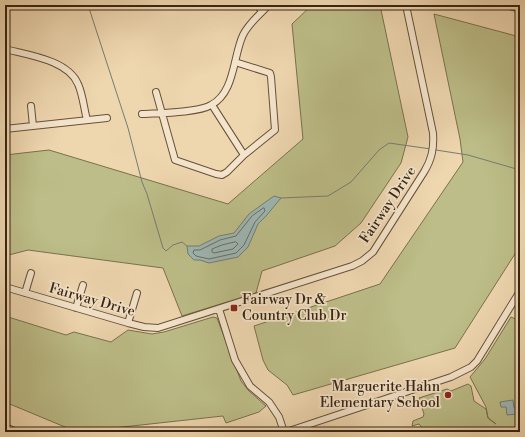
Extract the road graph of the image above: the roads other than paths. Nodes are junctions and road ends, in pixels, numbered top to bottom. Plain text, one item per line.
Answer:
1 (257, 5) edge
2 (269, 5) edge
3 (407, 5) edge
4 (506, 5) edge
5 (520, 9) edge
6 (262, 11) junction
7 (5, 49) edge
8 (235, 62) junction
9 (156, 92) dead end
10 (212, 105) junction
11 (31, 106) dead end
12 (161, 113) junction
13 (142, 114) dead end
14 (107, 118) dead end
15 (87, 120) junction
16 (33, 126) junction
17 (5, 129) edge
18 (244, 155) junction
19 (31, 273) dead end
20 (83, 285) dead end
21 (5, 287) edge
22 (25, 293) junction
23 (136, 293) dead end
24 (520, 293) edge
25 (76, 308) junction
26 (219, 309) junction
27 (128, 323) junction
28 (5, 427) edge
29 (17, 432) edge
30 (285, 432) edge

1 - 6 street
2 - 6 street
3 - 26 street, Fairway Drive
4 - 5 street
6 - 8 street
7 - 15 street
8 - 10 street
8 - 18 street
9 - 12 street
10 - 12 street
10 - 18 street
11 - 16 street
12 - 13 street
12 - 18 street
14 - 15 street
15 - 16 street
16 - 17 street
19 - 22 street
20 - 25 street
21 - 22 street, Fairway Drive
22 - 25 street, Fairway Drive
23 - 27 street
24 - 30 street
25 - 27 street, Fairway Drive
26 - 27 street, Fairway Drive
26 - 30 street
28 - 29 street

